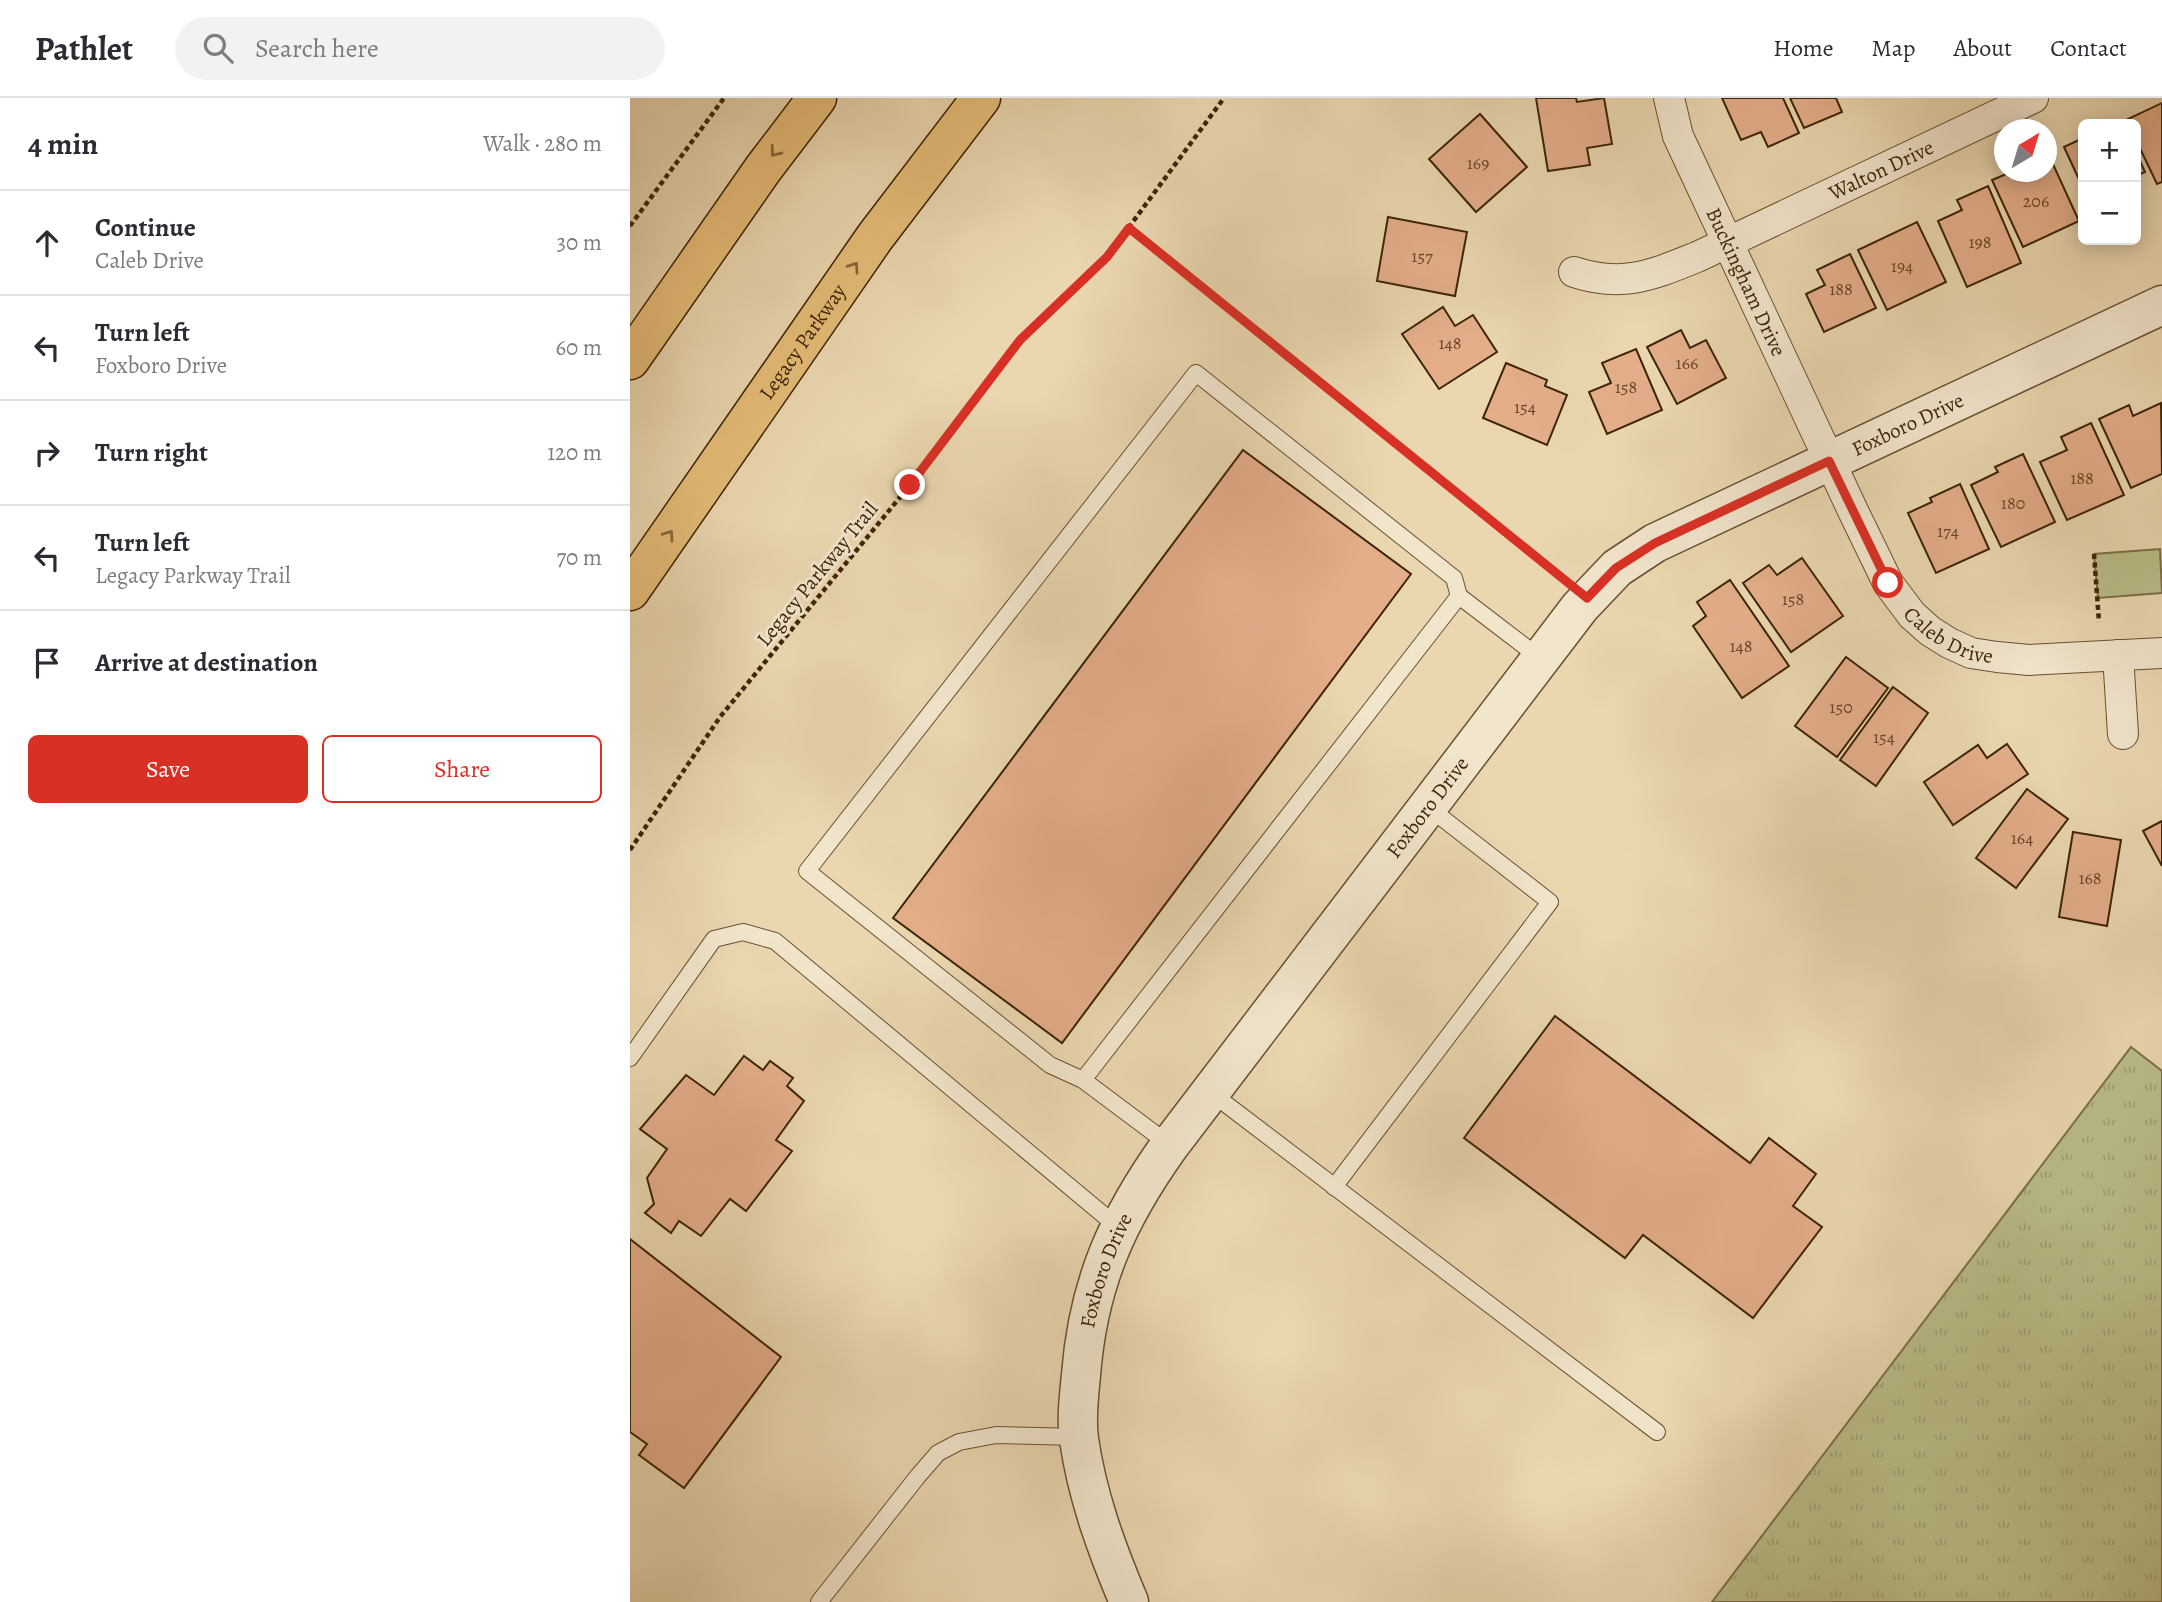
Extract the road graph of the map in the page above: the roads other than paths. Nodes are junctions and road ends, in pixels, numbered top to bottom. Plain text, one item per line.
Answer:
1 (817, 98) edge
2 (981, 98) edge
3 (1669, 98) edge
4 (2032, 98) edge
5 (1728, 242) junction
6 (1574, 272) dead end
7 (2162, 305) edge
8 (630, 360) edge
9 (1829, 461) junction
10 (630, 591) edge
11 (1459, 596) junction
12 (2162, 653) edge
13 (2118, 656) junction
14 (1541, 659) junction
15 (2123, 734) dead end
16 (1427, 806) junction
17 (630, 1058) edge
18 (1083, 1080) junction
19 (1210, 1092) junction
20 (1170, 1145) junction
21 (1334, 1187) junction
22 (1118, 1227) junction
23 (1657, 1432) dead end
24 (1079, 1437) junction
25 (819, 1602) edge
26 (1129, 1602) edge

1 -> 8 highway
10 -> 2 highway, Legacy Parkway
3 - 5 street, Buckingham Drive
4 - 5 street, Walton Drive
5 - 6 street, Walton Drive
5 - 9 street, Buckingham Drive
7 - 9 street, Foxboro Drive
9 - 13 street, Caleb Drive
9 - 14 street, Foxboro Drive
11 - 14 lane
11 - 18 lane
11 - 18 lane
12 - 13 street, Caleb Drive
13 - 15 street
14 - 16 street, Foxboro Drive
16 - 19 street, Foxboro Drive
16 - 21 lane
17 - 22 lane
18 - 20 lane
19 - 20 street, Foxboro Drive
19 - 21 lane
20 - 22 street, Foxboro Drive
21 - 23 lane
22 - 24 street, Foxboro Drive
24 - 25 lane
24 - 26 street, Foxboro Drive

